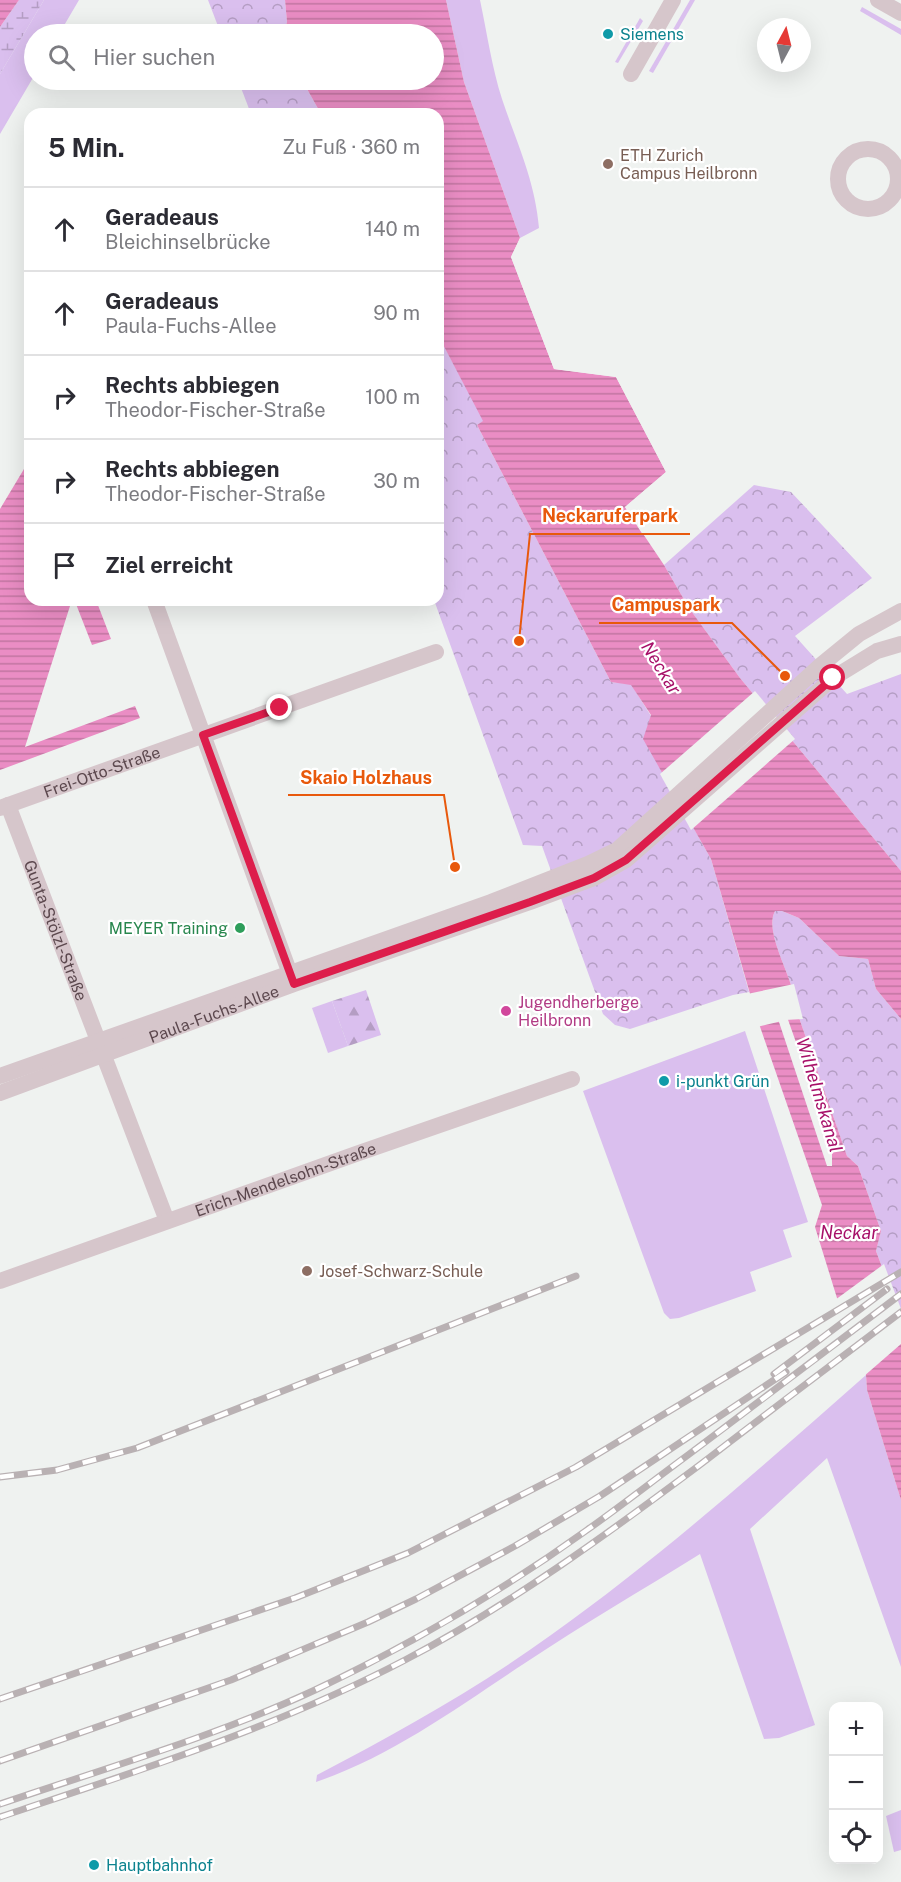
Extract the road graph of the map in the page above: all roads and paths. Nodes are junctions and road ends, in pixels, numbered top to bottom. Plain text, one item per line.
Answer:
1 (673, 0) edge
2 (878, 0) edge
3 (901, 13) edge
4 (631, 74) dead end
5 (156, 606) edge
6 (901, 611) edge
7 (901, 644) edge
8 (436, 652) dead end
9 (203, 735) junction
10 (4, 806) edge
11 (621, 855) junction
12 (292, 978) junction
13 (101, 1048) junction
14 (0, 1076) edge
15 (572, 1079) dead end
16 (0, 1093) edge
17 (167, 1221) junction
18 (0, 1281) edge

1 - 4 street
2 - 3 street
5 - 9 street
6 - 11 street
7 - 11 street
8 - 9 street, Frei-Otto-Straße
9 - 10 street, Frei-Otto-Straße
9 - 12 street
10 - 13 street, Gunta-Stölzl-Straße
11 - 12 street, Paula-Fuchs-Allee
12 - 13 street, Paula-Fuchs-Allee
13 - 14 street, Paula-Fuchs-Allee
13 - 16 street, Paula-Fuchs-Allee
13 - 17 street, Gunta-Stölzl-Straße
15 - 17 street, Erich-Mendelsohn-Straße
17 - 18 street, Erich-Mendelsohn-Straße

